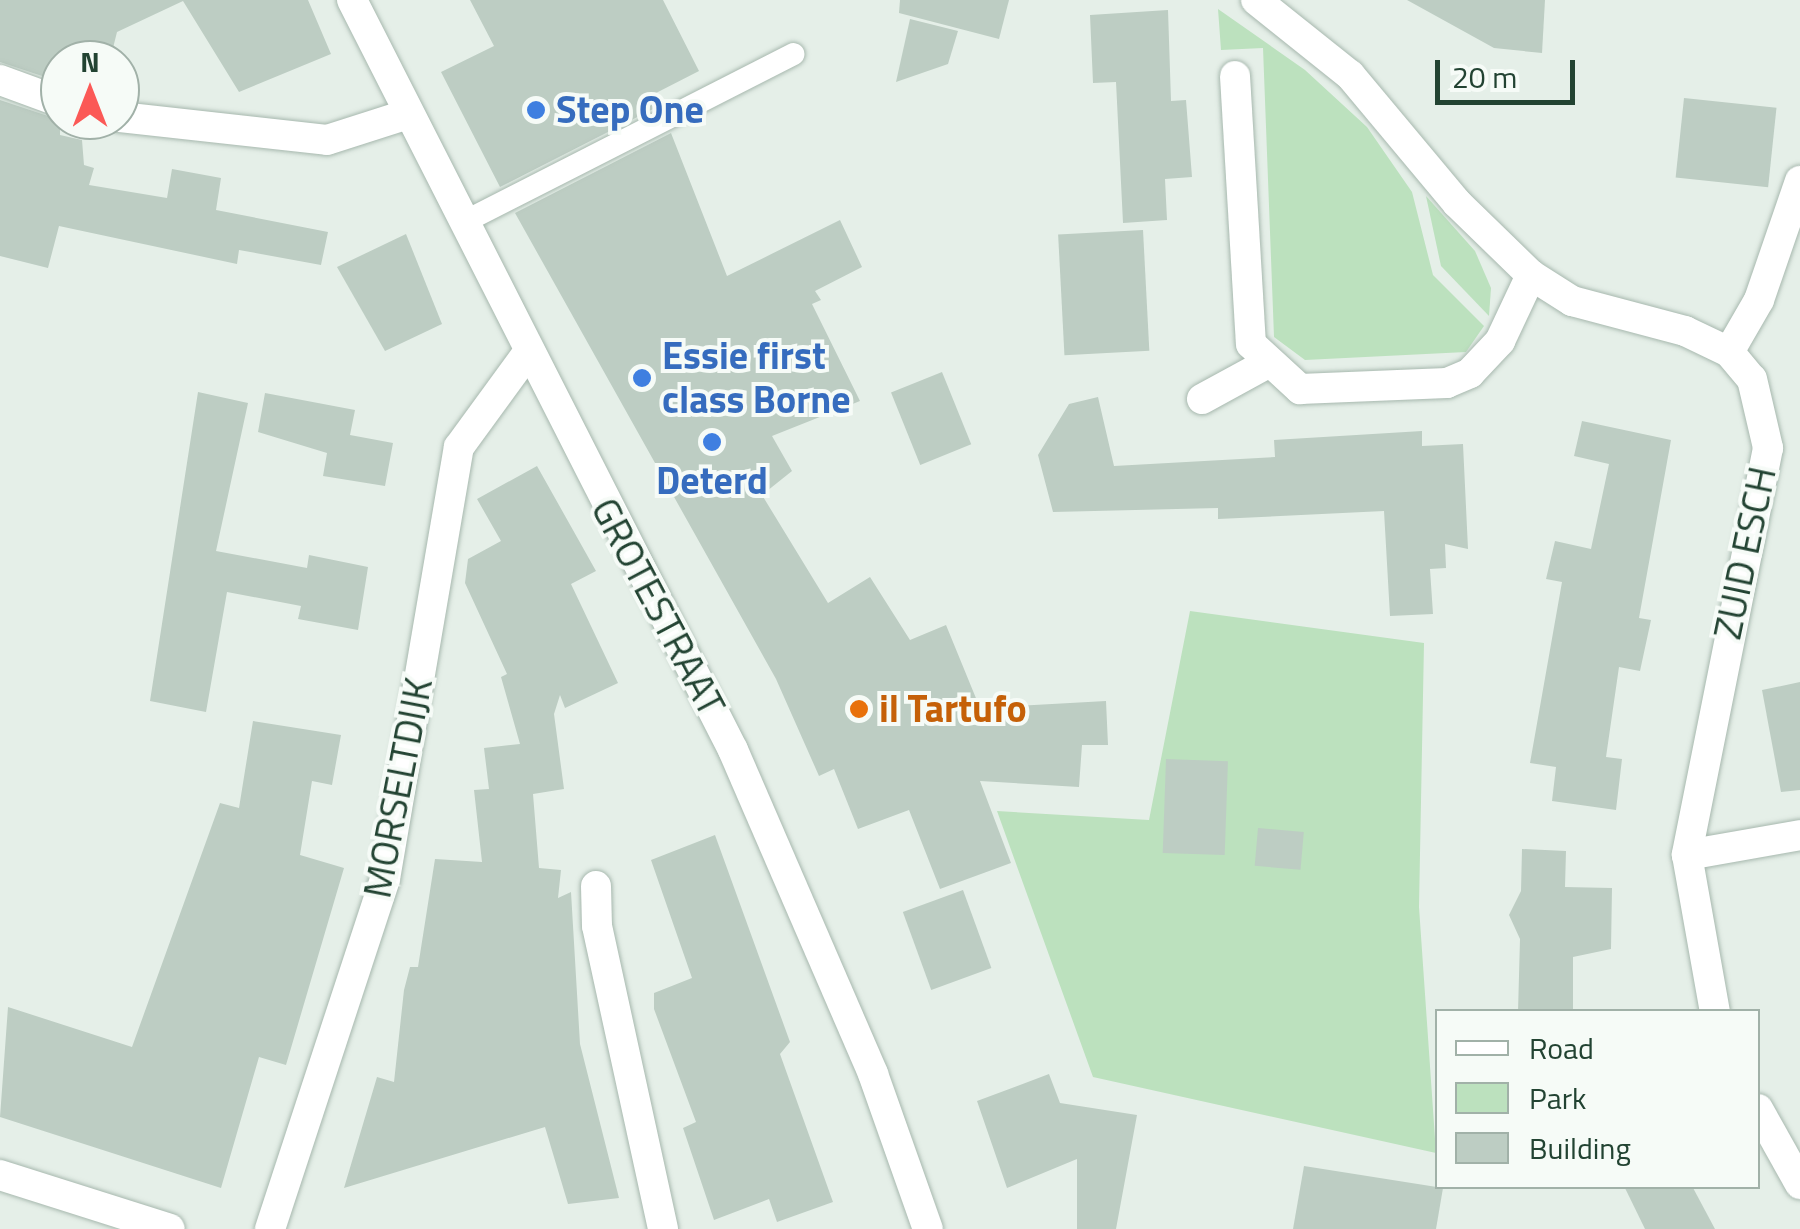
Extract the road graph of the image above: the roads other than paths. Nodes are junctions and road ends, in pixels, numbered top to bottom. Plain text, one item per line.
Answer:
1 (352, 0) edge
2 (1256, 0) edge
3 (792, 54) dead end
4 (1235, 76) dead end
5 (0, 80) edge
6 (40, 95) edge
7 (406, 115) junction
8 (140, 118) edge
9 (1800, 181) edge
10 (462, 224) junction
11 (1530, 276) junction
12 (1729, 352) junction
13 (526, 355) junction
14 (1270, 362) junction
15 (1202, 399) dead end
16 (1800, 835) edge
17 (1687, 855) junction
18 (596, 886) dead end
19 (1714, 1009) edge
20 (1760, 1113) edge
21 (0, 1175) edge
22 (1800, 1184) edge
23 (170, 1229) edge
24 (270, 1229) edge
25 (662, 1229) edge
26 (928, 1229) edge

1 - 7 street, GROTESTRAAT
2 - 11 street
3 - 10 lane
4 - 14 street
5 - 6 street
7 - 8 street
7 - 10 street, GROTESTRAAT
9 - 12 street
10 - 13 street, GROTESTRAAT
11 - 12 street
11 - 14 street
12 - 17 street, ZUID ESCH
13 - 24 street, MORSELTDIJK
13 - 26 street, GROTESTRAAT
14 - 15 street
16 - 17 street
17 - 19 street, ZUID ESCH
18 - 25 street
20 - 22 street
21 - 23 street

